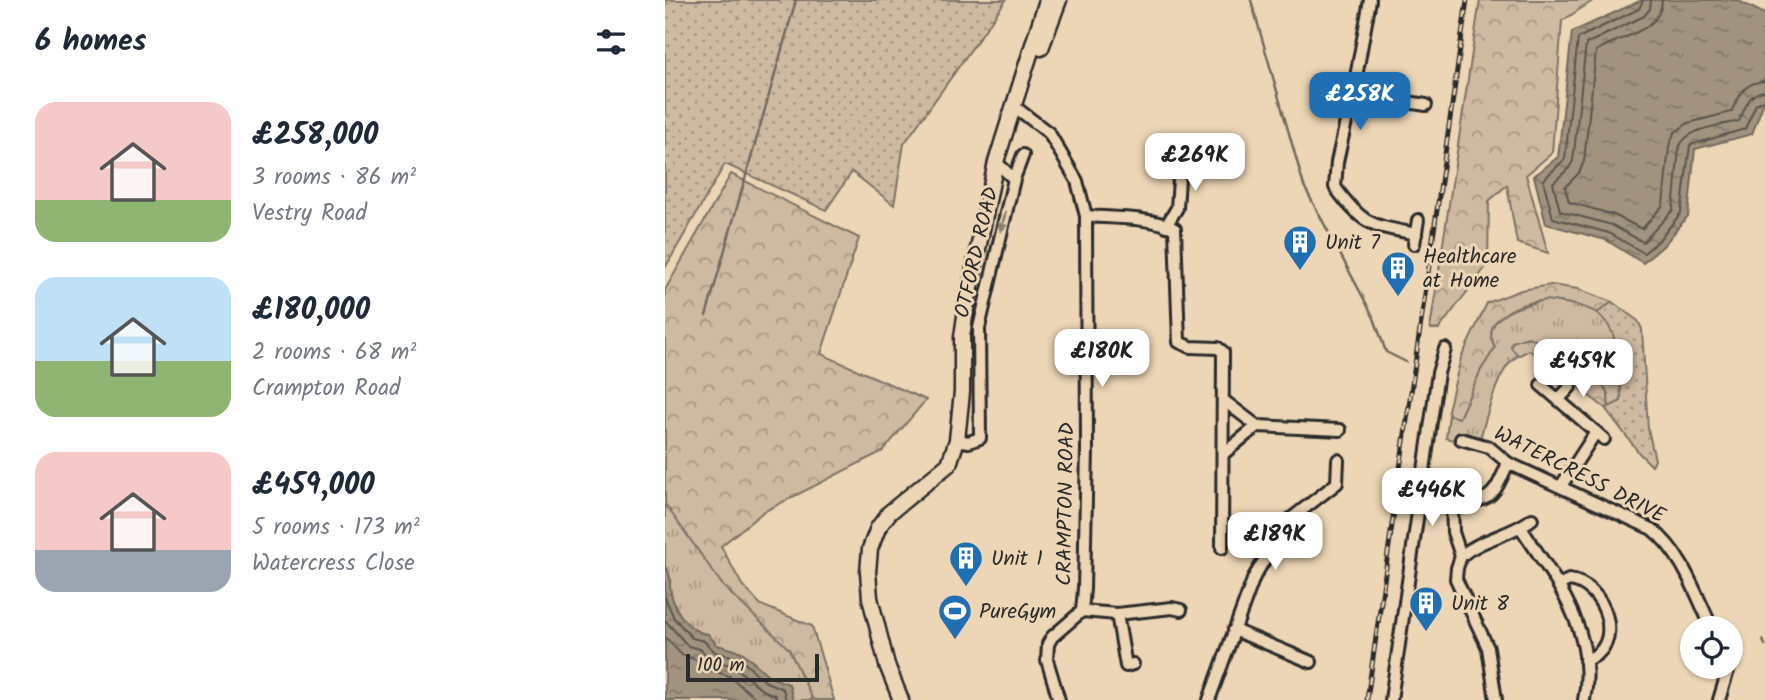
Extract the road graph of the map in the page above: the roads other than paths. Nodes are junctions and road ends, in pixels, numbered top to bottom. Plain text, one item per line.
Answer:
1 (1047, 0) edge
2 (1059, 0) edge
3 (1370, 0) edge
4 (1352, 93) junction
5 (1426, 105) dead end
6 (1015, 107) junction
7 (1181, 149) dead end
8 (1023, 155) dead end
9 (996, 163) junction
10 (1014, 178) junction
11 (1086, 216) junction
12 (1418, 220) dead end
13 (1167, 226) junction
14 (1445, 349) dead end
15 (1541, 385) dead end
16 (1570, 387) dead end
17 (1559, 399) junction
18 (1223, 400) junction
19 (1257, 426) junction
20 (1341, 430) dead end
21 (1461, 439) dead end
22 (957, 440) junction
23 (1223, 454) junction
24 (1338, 460) dead end
25 (1509, 463) junction
26 (1561, 486) junction
27 (1532, 519) dead end
28 (1521, 528) junction
29 (1222, 548) dead end
30 (1461, 556) junction
31 (1559, 585) junction
32 (1181, 610) dead end
33 (1082, 611) junction
34 (1117, 614) junction
35 (1706, 616) edge
36 (1234, 630) junction
37 (1585, 660) junction
38 (1311, 662) dead end
39 (1133, 664) dead end
40 (1725, 679) edge
41 (901, 700) edge
42 (1059, 700) edge
43 (1209, 700) edge
44 (1391, 700) edge
45 (1496, 700) edge
46 (1584, 700) edge
47 (1719, 700) edge

1 - 6 main road, OTFORD ROAD
2 - 6 main road, OTFORD ROAD
3 - 4 street
4 - 5 street
4 - 12 street
6 - 9 main road, OTFORD ROAD
6 - 11 street, CRAMPTON ROAD
7 - 13 street
8 - 10 street, OTFORD ROAD
9 - 10 street, OTFORD ROAD
9 - 22 main road, OTFORD ROAD
10 -> 22 street, OTFORD ROAD
11 - 13 street
11 - 33 street, CRAMPTON ROAD
13 - 18 street
14 - 44 street
15 - 17 street
16 - 17 street
17 - 26 street
18 - 19 street
18 - 23 street
19 - 20 street
19 - 23 street
21 - 25 street, WATERCRESS DRIVE
22 - 41 main road, OTFORD ROAD
23 - 29 street
24 - 36 street
25 - 26 street, WATERCRESS DRIVE
25 - 30 street
26 - 35 street, WATERCRESS DRIVE
27 - 28 street
28 - 30 street
28 - 31 street
30 - 45 street
31 - 37 street
31 - 37 street
32 - 34 street
33 - 34 street
33 - 42 street, CRAMPTON ROAD
34 - 39 street
36 - 38 street
36 - 43 street
37 - 46 street
40 - 47 street

